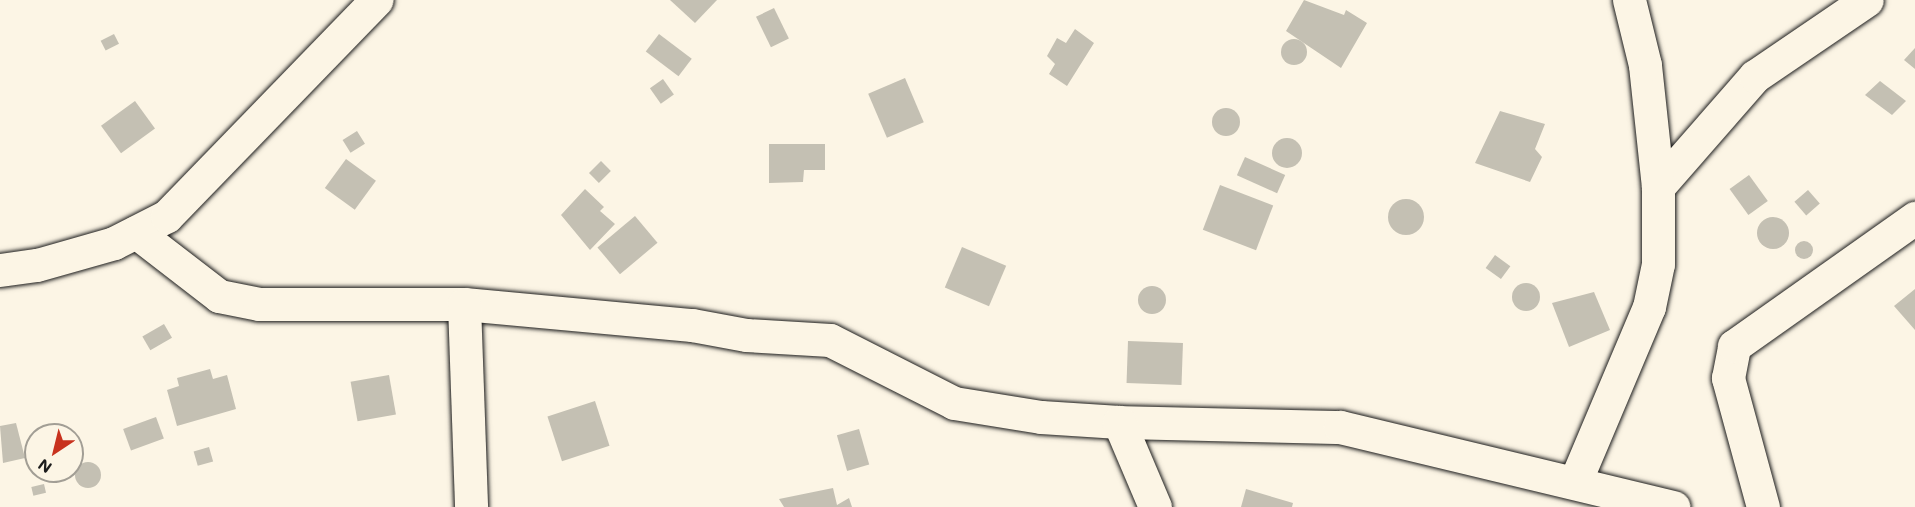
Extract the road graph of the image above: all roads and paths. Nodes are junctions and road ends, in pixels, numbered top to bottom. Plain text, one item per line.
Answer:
1 (376, 0) edge
2 (1629, 0) edge
3 (1867, 0) edge
4 (1658, 187) junction
5 (1915, 218) edge
6 (136, 232) junction
7 (0, 270) edge
8 (464, 304) junction
9 (1119, 422) junction
10 (1575, 482) junction
11 (471, 507) edge
12 (1155, 507) edge
13 (1674, 507) edge
14 (1763, 507) edge

1 - 6 street
2 - 4 street
3 - 4 street
4 - 10 street
5 - 14 street
6 - 7 street
6 - 8 street
8 - 9 street
8 - 11 street
9 - 10 street
9 - 12 street
10 - 13 street

